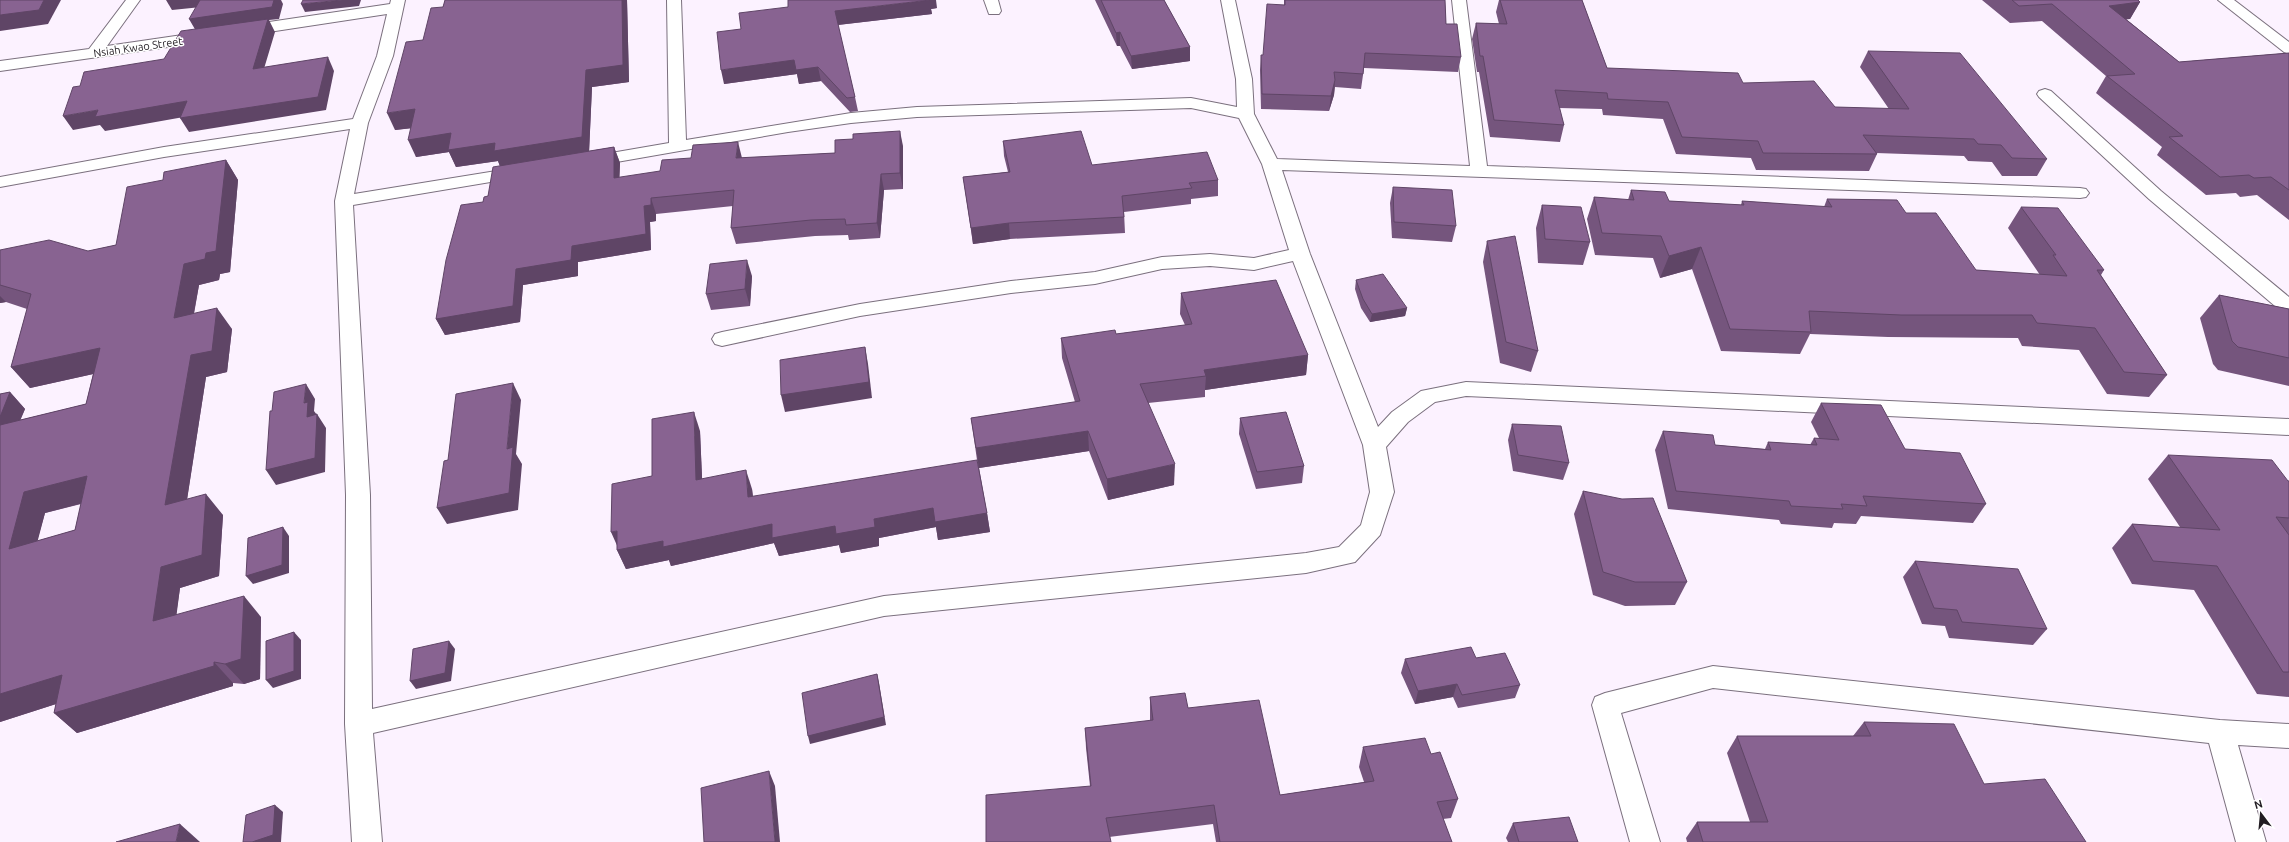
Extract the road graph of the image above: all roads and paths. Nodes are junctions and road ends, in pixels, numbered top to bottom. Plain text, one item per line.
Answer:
1 (133, 0) edge
2 (674, 0) edge
3 (1228, 0) edge
4 (1459, 0) edge
5 (2225, 0) edge
6 (397, 4) edge
7 (2289, 49) edge
8 (93, 54) junction
9 (0, 66) edge
10 (2045, 94) dead end
11 (1246, 114) junction
12 (360, 123) junction
13 (678, 147) junction
14 (1272, 164) junction
15 (569, 165) edge
16 (538, 170) edge
17 (1479, 171) junction
18 (0, 182) edge
19 (2080, 194) dead end
20 (344, 201) junction
21 (1300, 254) junction
22 (2284, 299) edge
23 (722, 339) dead end
24 (2289, 427) edge
25 (1374, 445) junction
26 (359, 724) junction
27 (2220, 732) junction
28 (2289, 736) edge
29 (368, 842) edge
30 (1645, 842) edge
31 (2251, 842) edge

1 - 8 street
2 - 13 street
3 - 11 street
4 - 17 street
5 - 7 street
6 - 8 street, Nsiah Kwao Street
6 - 12 street
8 - 9 street, Nsiah Kwao Street
10 - 22 street
11 - 13 street
11 - 14 street
12 - 18 street
12 - 20 street
13 - 15 street
14 - 17 street
14 - 21 street
16 - 20 street
17 - 19 street
20 - 26 street
21 - 23 street
21 - 25 street
24 - 25 street
25 - 26 street
26 - 29 street
27 - 28 street
27 - 30 street
27 - 31 street

